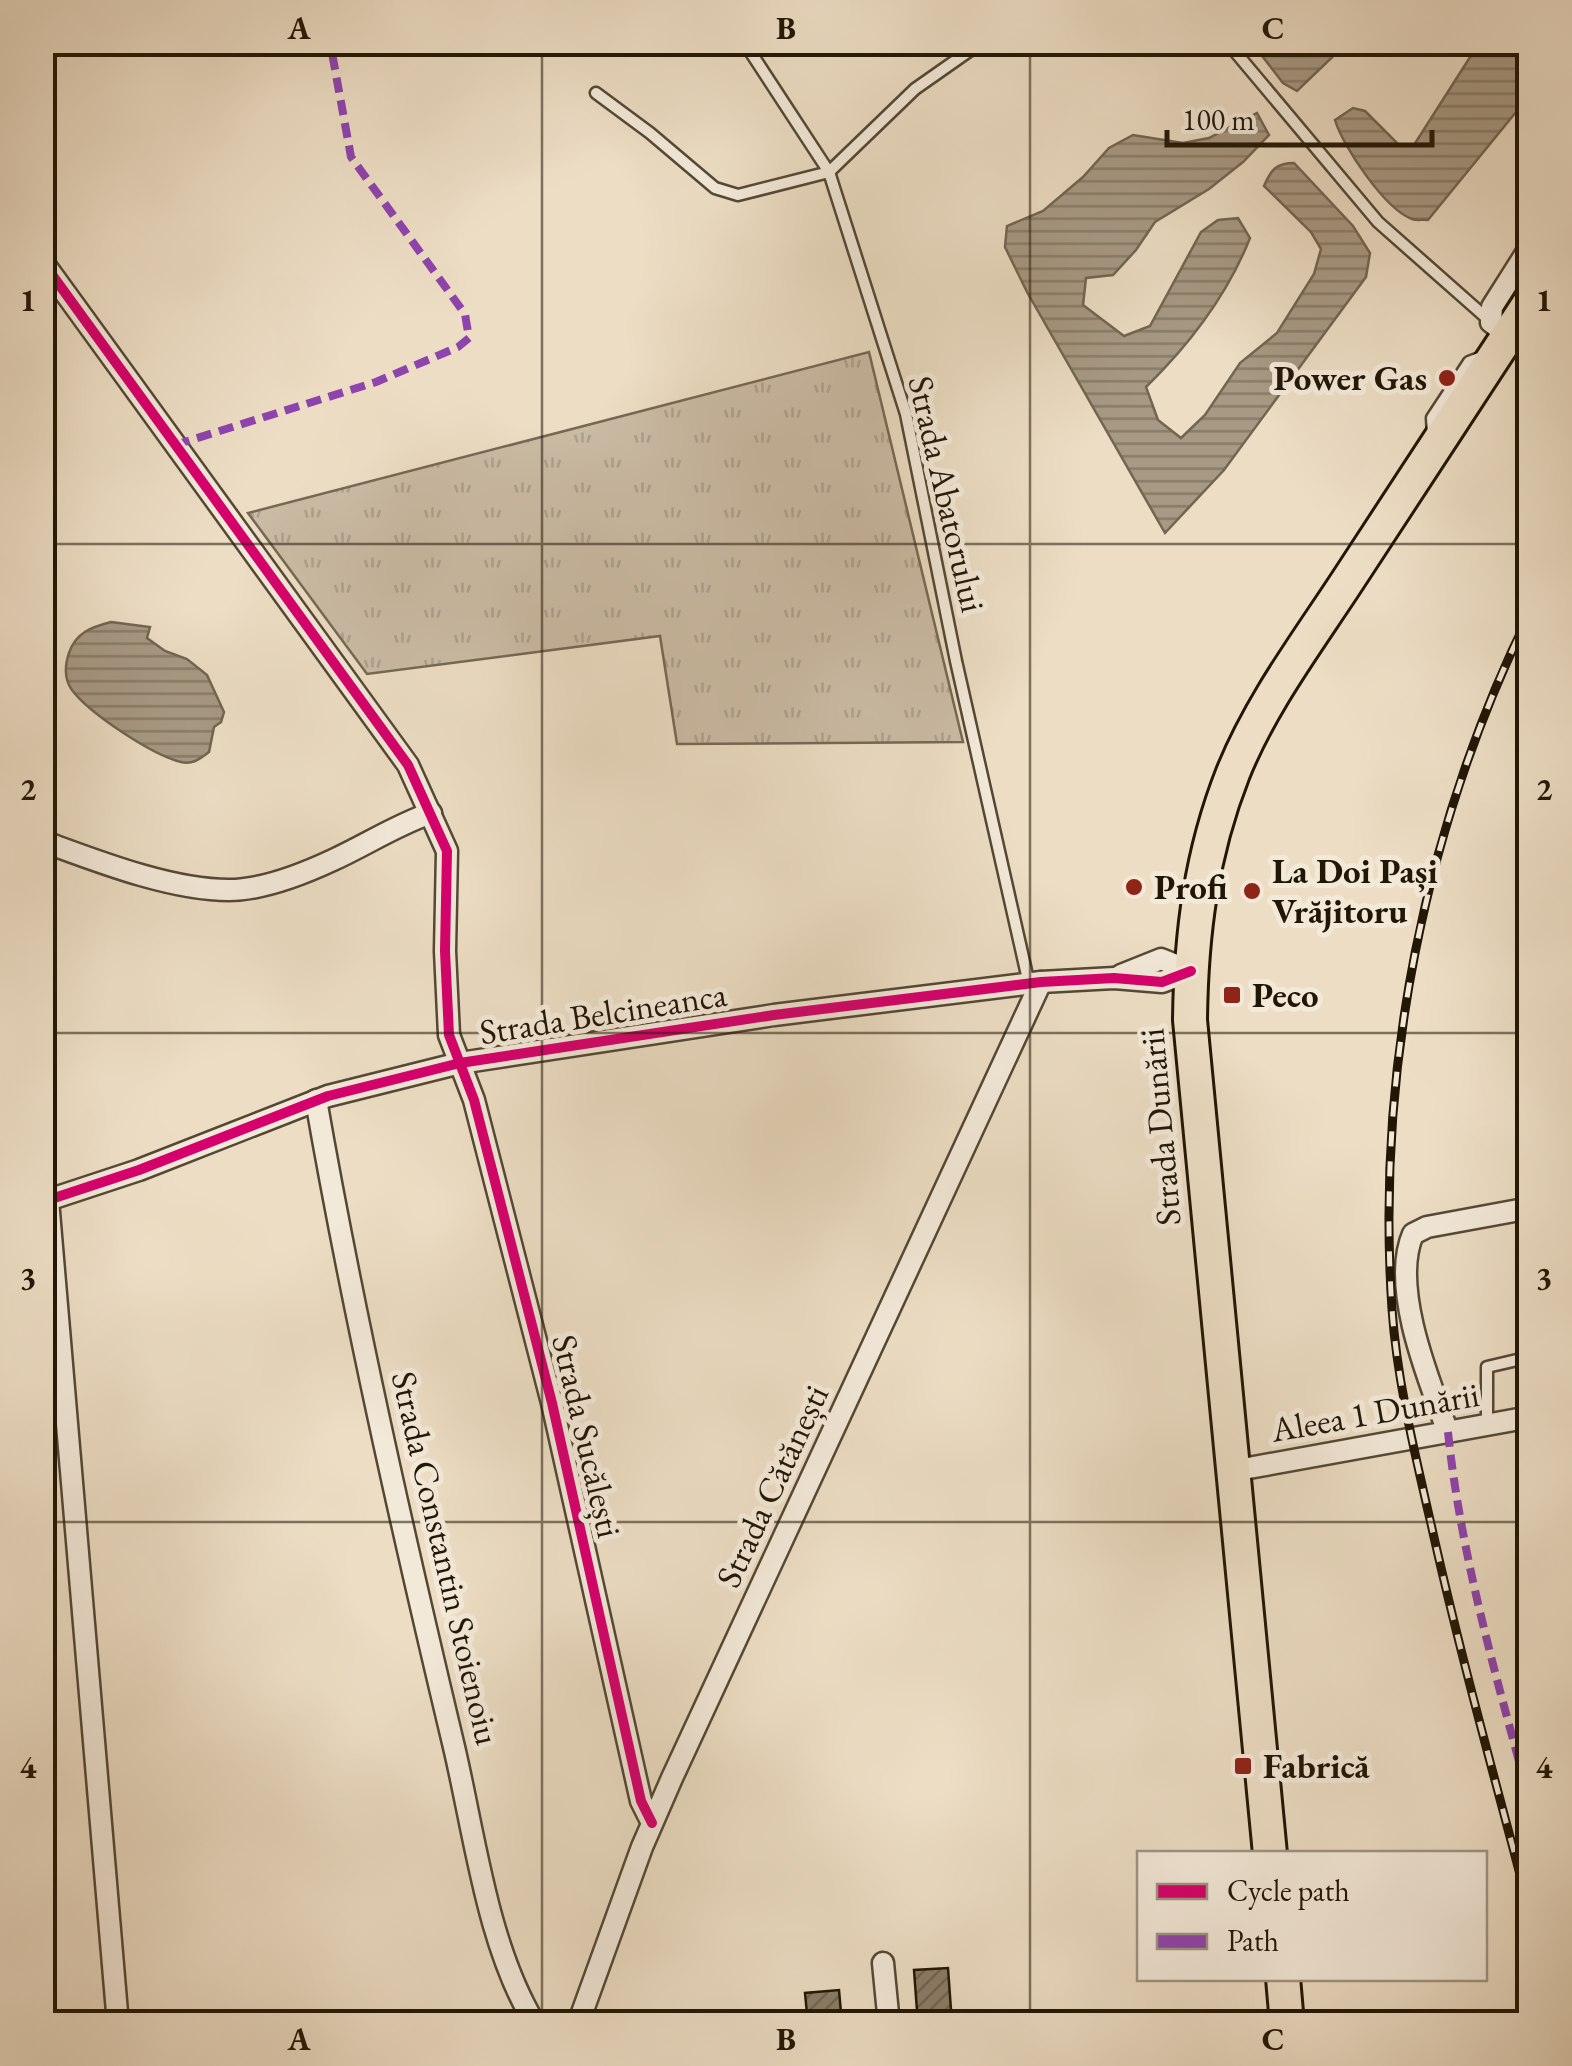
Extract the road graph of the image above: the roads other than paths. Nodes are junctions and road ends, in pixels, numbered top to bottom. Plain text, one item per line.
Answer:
1 (744, 42) edge
2 (982, 42) edge
3 (1227, 42) edge
4 (596, 94) dead end
5 (829, 172) junction
6 (1530, 247) edge
7 (42, 261) edge
8 (1530, 302) edge
9 (1499, 336) junction
10 (431, 814) junction
11 (42, 840) edge
12 (1190, 971) junction
13 (1035, 983) junction
14 (460, 1063) junction
15 (316, 1100) junction
16 (46, 1201) edge
17 (1530, 1208) edge
18 (1530, 1357) edge
19 (1530, 1418) edge
20 (1487, 1425) junction
21 (1448, 1432) junction
22 (1232, 1471) junction
23 (652, 1823) junction
24 (1270, 1851) edge
25 (883, 1964) dead end
26 (1283, 1981) edge
27 (118, 2024) edge
28 (536, 2024) edge
29 (578, 2024) edge
30 (888, 2024) edge
31 (1287, 2024) edge

1 - 5 lane, Strada Abatorului
2 - 5 lane
3 - 9 lane
4 - 5 lane
5 - 13 lane, Strada Abatorului
6 - 9 street
7 - 10 street, Strada Sucălești
8 - 9 highway, Strada Dunării
9 - 12 highway, Strada Dunării
10 - 11 street
10 - 14 street, Strada Sucălești
12 - 13 street, Strada Belcineanca
12 - 22 highway, Strada Dunării
13 - 14 street, Strada Belcineanca
13 - 23 street, Strada Cătănești
14 - 15 street, Strada Belcineanca
14 - 23 street, Strada Sucălești
15 - 16 street, Strada Belcineanca
15 - 28 street, Strada Constantin Stoienoiu
16 - 27 street
17 - 21 street
18 - 20 lane
19 - 20 street, Aleea 1 Dunării
20 - 21 street, Aleea 1 Dunării
21 - 22 street, Aleea 1 Dunării
22 - 24 highway, Strada Dunării
23 - 29 street, Strada Cătănești
25 - 30 street
26 - 31 highway

